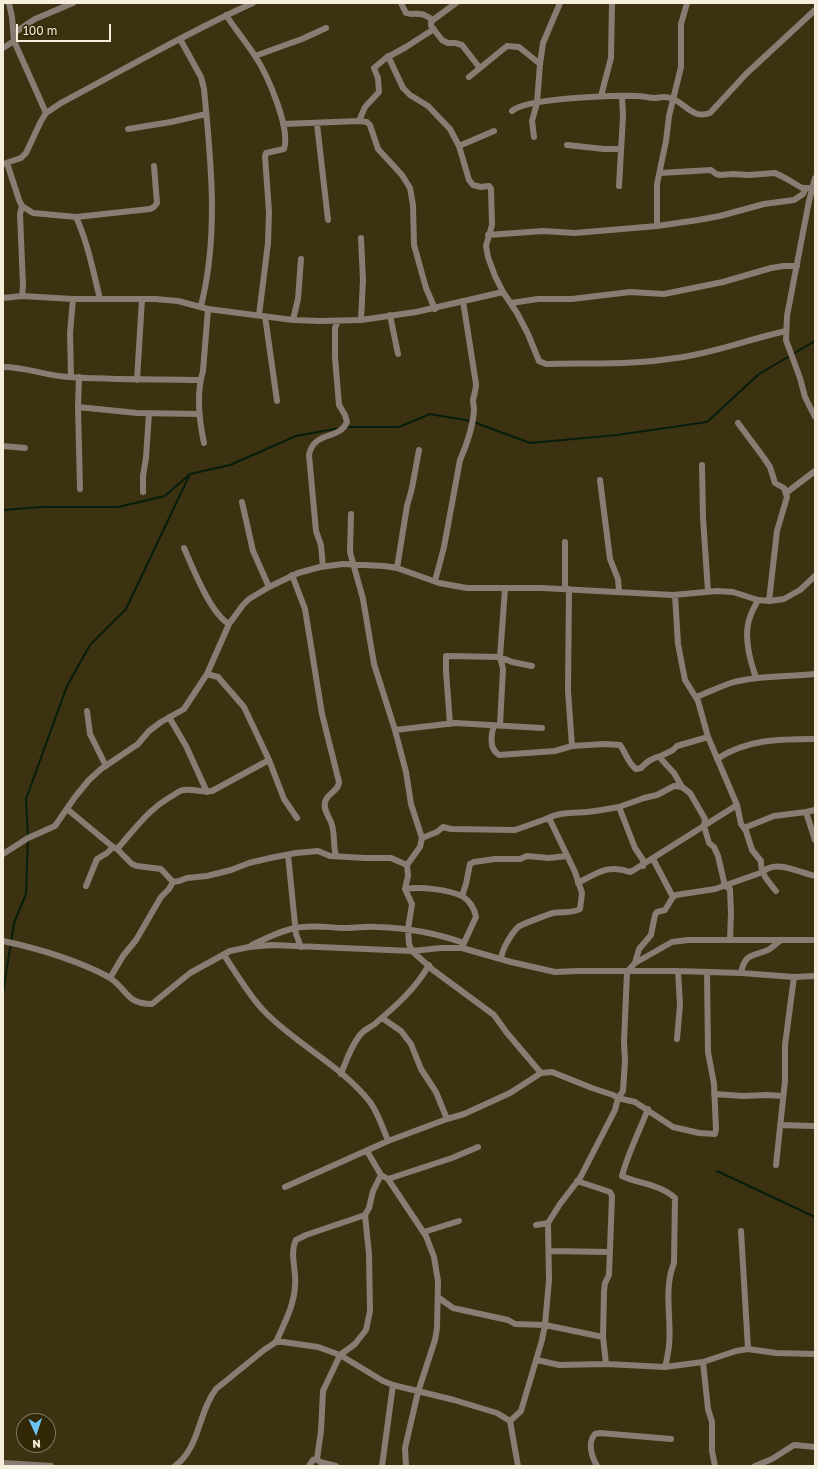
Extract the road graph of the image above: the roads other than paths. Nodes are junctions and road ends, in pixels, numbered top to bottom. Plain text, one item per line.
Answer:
1 (9, 3) edge
2 (72, 3) edge
3 (253, 3) edge
4 (402, 3) edge
5 (456, 3) edge
6 (560, 3) edge
7 (612, 3) edge
8 (687, 3) edge
9 (815, 10) edge
10 (226, 15) junction
11 (433, 20) junction
12 (326, 28) dead end
13 (434, 29) junction
14 (14, 33) junction
15 (180, 39) junction
16 (14, 41) junction
17 (3, 48) edge
18 (255, 56) junction
19 (388, 56) junction
20 (540, 64) junction
21 (479, 68) junction
22 (469, 77) dead end
23 (601, 96) junction
24 (622, 96) junction
25 (673, 98) junction
26 (538, 103) junction
27 (512, 111) dead end
28 (46, 113) junction
29 (206, 114) junction
30 (358, 121) junction
31 (283, 124) junction
32 (317, 124) junction
33 (128, 129) dead end
34 (494, 131) dead end
35 (534, 137) dead end
36 (567, 145) dead end
37 (459, 146) junction
38 (621, 149) junction
39 (5, 163) edge
40 (154, 166) dead end
41 (660, 173) junction
42 (815, 178) edge
43 (619, 186) dead end
44 (809, 188) junction
45 (22, 206) junction
46 (76, 217) junction
47 (328, 220) dead end
48 (657, 226) junction
49 (488, 235) junction
50 (361, 238) dead end
51 (301, 259) dead end
52 (797, 266) junction
53 (503, 292) junction
54 (22, 296) junction
55 (3, 298) edge
56 (73, 299) junction
57 (100, 299) junction
58 (142, 299) junction
59 (463, 301) junction
60 (511, 303) junction
61 (201, 306) junction
62 (208, 309) junction
63 (435, 309) junction
64 (390, 315) junction
65 (262, 316) junction
66 (293, 320) junction
67 (361, 320) junction
68 (338, 321) junction
69 (786, 332) junction
70 (398, 354) dead end
71 (3, 367) edge
72 (71, 377) junction
73 (79, 377) junction
74 (137, 380) junction
75 (200, 380) junction
76 (277, 401) dead end
77 (78, 407) junction
78 (149, 413) junction
79 (199, 414) junction
80 (815, 416) edge
81 (738, 423) dead end
82 (204, 443) dead end
83 (3, 446) edge
84 (25, 448) dead end
85 (419, 450) dead end
86 (702, 465) dead end
87 (815, 471) edge
88 (600, 480) dead end
89 (80, 489) dead end
90 (143, 492) dead end
91 (786, 493) junction
92 (242, 502) dead end
93 (351, 514) dead end
94 (565, 542) dead end
95 (184, 548) dead end
96 (353, 564) junction
97 (323, 567) junction
98 (397, 568) junction
99 (292, 576) junction
100 (815, 576) edge
101 (435, 581) junction
102 (269, 587) junction
103 (505, 589) junction
104 (567, 589) junction
105 (619, 591) junction
106 (708, 591) junction
107 (675, 594) junction
108 (758, 600) junction
109 (769, 601) junction
110 (229, 624) junction
111 (500, 657) junction
112 (532, 666) dead end
113 (207, 674) junction
114 (815, 674) edge
115 (756, 678) junction
116 (696, 698) junction
117 (88, 711) dead end
118 (169, 718) junction
119 (450, 724) junction
120 (497, 725) junction
121 (542, 728) dead end
122 (395, 730) junction
123 (708, 737) junction
124 (815, 739) edge
125 (572, 746) junction
126 (661, 756) junction
127 (717, 759) junction
128 (269, 760) junction
129 (106, 766) junction
130 (682, 787) junction
131 (207, 792) junction
132 (737, 805) junction
133 (618, 807) junction
134 (67, 809) junction
135 (815, 810) edge
136 (806, 812) junction
137 (297, 818) dead end
138 (546, 819) junction
139 (704, 826) junction
140 (744, 828) junction
141 (422, 838) junction
142 (815, 840) edge
143 (115, 848) junction
144 (3, 854) edge
145 (288, 855) junction
146 (336, 856) junction
147 (567, 856) junction
148 (653, 859) junction
149 (407, 865) junction
150 (643, 866) junction
151 (763, 872) junction
152 (815, 876) edge
153 (173, 882) junction
154 (578, 883) junction
155 (86, 886) dead end
156 (725, 886) junction
157 (406, 889) junction
158 (776, 891) dead end
159 (462, 896) junction
160 (674, 897) junction
161 (296, 928) junction
162 (408, 929) junction
163 (448, 937) junction
164 (730, 940) junction
165 (781, 940) junction
166 (815, 940) edge
167 (3, 941) edge
168 (463, 945) junction
169 (249, 947) junction
170 (301, 947) junction
171 (447, 948) junction
172 (412, 951) junction
173 (224, 955) junction
174 (501, 959) junction
175 (635, 963) junction
176 (429, 965) junction
177 (678, 971) junction
178 (627, 972) junction
179 (707, 972) junction
180 (741, 973) junction
181 (815, 976) edge
182 (794, 977) junction
183 (110, 978) junction
184 (382, 1018) junction
185 (677, 1039) dead end
186 (541, 1073) junction
187 (342, 1074) junction
188 (714, 1094) junction
189 (783, 1096) junction
190 (618, 1098) junction
191 (648, 1109) junction
192 (446, 1119) junction
193 (780, 1124) junction
194 (813, 1126) dead end
195 (388, 1141) junction
196 (478, 1147) dead end
197 (367, 1151) junction
198 (776, 1164) dead end
199 (381, 1175) junction
200 (388, 1179) junction
201 (577, 1181) junction
202 (285, 1187) dead end
203 (365, 1215) junction
204 (459, 1221) dead end
205 (548, 1223) junction
206 (536, 1225) dead end
207 (741, 1231) dead end
208 (424, 1232) junction
209 (549, 1251) junction
210 (610, 1252) junction
211 (438, 1298) junction
212 (545, 1325) junction
213 (603, 1337) junction
214 (276, 1342) junction
215 (748, 1349) junction
216 (815, 1354) edge
217 (340, 1355) junction
218 (536, 1360) junction
219 (703, 1362) junction
220 (606, 1364) junction
221 (666, 1367) junction
222 (393, 1385) junction
223 (418, 1392) junction
224 (510, 1421) junction
225 (671, 1439) dead end
226 (815, 1448) edge
227 (317, 1459) junction
228 (3, 1463) edge
229 (51, 1466) edge
230 (175, 1466) edge
231 (309, 1466) edge
232 (336, 1466) edge
233 (382, 1466) edge
234 (406, 1466) edge
235 (518, 1466) edge
236 (597, 1466) edge
237 (715, 1466) edge
238 (755, 1466) edge

1 - 14 street
2 - 14 street
3 - 10 street
4 - 11 street
5 - 11 street
6 - 20 street
7 - 23 street
8 - 25 street
9 - 25 street
10 - 15 street
10 - 18 street
11 - 13 street
12 - 18 street
13 - 19 street
13 - 21 street
14 - 16 street
15 - 28 street
15 - 29 street
16 - 17 street
16 - 28 street
18 - 31 street
19 - 30 street
19 - 37 street
20 - 21 street
20 - 26 street
21 - 22 street
23 - 24 street
23 - 26 street
24 - 25 street
24 - 38 street
25 - 41 street
26 - 27 street
26 - 35 street
28 - 39 street
29 - 33 street
29 - 61 street
30 - 32 street
30 - 63 street
31 - 32 street
31 - 65 street
32 - 47 street
34 - 37 street
36 - 38 street
37 - 49 street
38 - 43 street
39 - 45 street
40 - 46 street
41 - 44 street
41 - 48 street
42 - 44 street
44 - 48 street
44 - 52 street
45 - 46 street
45 - 54 street
46 - 57 street
48 - 49 street
49 - 53 street
50 - 67 street
51 - 66 street
52 - 60 street
52 - 69 street
53 - 59 street
53 - 60 street
54 - 55 street
54 - 56 street
56 - 57 street
56 - 72 street
57 - 58 street
58 - 61 street
58 - 74 street
59 - 63 street
59 - 101 street
60 - 69 street
61 - 62 street
62 - 65 street
62 - 75 street
63 - 64 street
64 - 67 street
64 - 70 street
65 - 66 street
65 - 76 street
66 - 68 street
67 - 68 street
68 - 97 street
69 - 80 street
71 - 72 street
72 - 73 street
73 - 74 street
73 - 77 street
74 - 75 street
75 - 79 street
77 - 78 street
77 - 89 street
78 - 79 street
78 - 90 street
79 - 82 street
81 - 91 street
83 - 84 street
85 - 98 street
86 - 106 street
87 - 91 street
88 - 105 street
91 - 109 street
92 - 102 street
93 - 96 street
94 - 104 street
95 - 110 street
96 - 97 street
96 - 98 street
96 - 122 street
97 - 99 street
98 - 101 street
99 - 102 street
99 - 146 street
100 - 109 street
101 - 103 street
102 - 110 street
103 - 104 street
103 - 111 street
104 - 105 street
104 - 125 street
105 - 107 street
106 - 107 street
106 - 108 street
107 - 116 street
108 - 109 street
108 - 115 street
110 - 113 street
111 - 112 street
111 - 119 street
111 - 120 street
113 - 118 street
113 - 128 street
114 - 115 street
115 - 116 street
116 - 123 street
117 - 129 street
118 - 129 street
118 - 131 street
119 - 120 street
119 - 122 street
120 - 121 street
120 - 125 street
122 - 141 street
123 - 126 street
123 - 127 street
124 - 127 street
125 - 126 street
126 - 130 street
127 - 132 street
128 - 131 street
128 - 137 street
129 - 134 street
130 - 133 street
130 - 139 street
131 - 143 street
132 - 139 street
132 - 140 street
133 - 138 street
133 - 150 street
134 - 143 street
134 - 144 street
135 - 136 street
136 - 140 street
136 - 142 street
138 - 141 street
138 - 147 street
139 - 148 street
139 - 156 street
140 - 151 street
141 - 149 street
143 - 153 street
143 - 155 street
145 - 146 street
145 - 153 street
145 - 161 street
146 - 149 street
147 - 154 street
147 - 159 street
148 - 150 street
148 - 160 street
149 - 157 street
150 - 154 street
151 - 152 street
151 - 156 street
151 - 158 street
153 - 183 street
154 - 174 street
156 - 160 street
156 - 164 street
157 - 159 street
157 - 162 street
159 - 168 street
160 - 175 street
161 - 162 street
161 - 169 street
161 - 170 street
162 - 163 street
162 - 172 street
163 - 168 street
163 - 171 street
164 - 165 street
164 - 175 street
165 - 166 street
165 - 180 street
167 - 183 street
168 - 171 street
168 - 174 street
169 - 170 street
169 - 173 street
170 - 172 street
171 - 172 street
172 - 176 street
173 - 183 street
173 - 187 street
174 - 178 street
175 - 178 street
176 - 184 street
176 - 186 street
177 - 178 street
177 - 179 street
177 - 185 street
178 - 190 street
179 - 180 street
179 - 188 street
180 - 182 street
181 - 182 street
182 - 189 street
184 - 187 street
184 - 192 street
186 - 190 street
186 - 192 street
187 - 195 street
188 - 189 street
188 - 191 street
189 - 193 street
190 - 191 street
190 - 201 street
191 - 221 street
192 - 195 street
193 - 194 street
193 - 198 street
195 - 197 street
196 - 200 street
197 - 199 street
197 - 202 street
199 - 200 street
199 - 203 street
200 - 208 street
201 - 205 street
201 - 210 street
203 - 214 street
203 - 217 street
204 - 208 street
205 - 206 street
205 - 209 street
207 - 215 street
208 - 211 street
209 - 210 street
209 - 212 street
210 - 213 street
211 - 212 street
211 - 223 street
212 - 213 street
212 - 218 street
213 - 220 street
214 - 217 street
214 - 230 street
215 - 216 street
215 - 219 street
217 - 222 street
217 - 227 street
218 - 220 street
218 - 224 street
219 - 221 street
219 - 237 street
220 - 221 street
222 - 223 street
222 - 233 street
223 - 224 street
223 - 234 street
224 - 235 street
225 - 236 street
226 - 238 street
227 - 231 street
227 - 232 street
228 - 229 street

